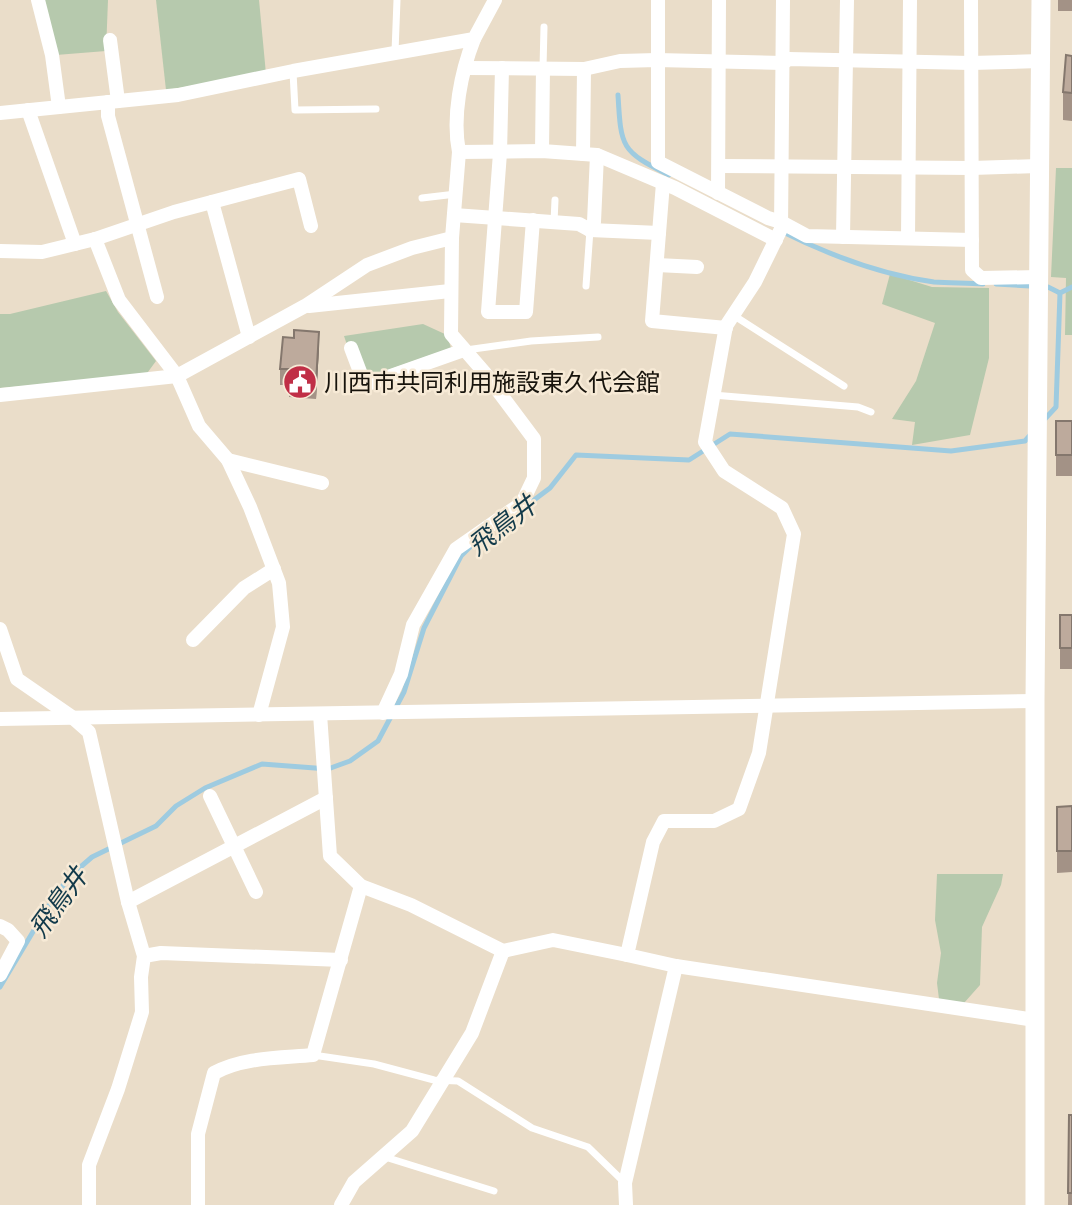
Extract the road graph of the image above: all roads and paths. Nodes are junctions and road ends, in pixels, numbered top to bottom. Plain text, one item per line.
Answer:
1 (38, 0) edge
2 (397, 0) edge
3 (495, 0) edge
4 (658, 0) edge
5 (719, 0) edge
6 (783, 0) edge
7 (846, 0) edge
8 (909, 0) edge
9 (971, 0) edge
10 (1041, 0) edge
11 (544, 27) dead end
12 (474, 39) junction
13 (110, 40) dead end
14 (395, 52) junction
15 (657, 60) junction
16 (719, 61) junction
17 (846, 61) junction
18 (1040, 61) junction
19 (910, 62) junction
20 (783, 63) junction
21 (971, 63) junction
22 (466, 68) junction
23 (502, 68) junction
24 (543, 68) junction
25 (584, 69) junction
26 (293, 71) junction
27 (113, 101) junction
28 (59, 107) junction
29 (376, 109) dead end
30 (28, 110) junction
31 (0, 113) edge
32 (542, 151) junction
33 (459, 152) junction
34 (500, 153) junction
35 (590, 155) junction
36 (719, 166) junction
37 (1038, 166) junction
38 (782, 167) junction
39 (845, 168) junction
40 (909, 168) junction
41 (972, 168) junction
42 (663, 183) junction
43 (718, 193) junction
44 (456, 194) junction
45 (422, 198) dead end
46 (555, 200) dead end
47 (212, 202) junction
48 (454, 215) junction
49 (495, 218) junction
50 (533, 220) junction
51 (554, 222) junction
52 (781, 222) junction
53 (139, 224) junction
54 (311, 226) dead end
55 (590, 229) junction
56 (659, 233) junction
57 (843, 237) junction
58 (452, 238) junction
59 (908, 238) junction
60 (95, 239) junction
61 (776, 240) junction
62 (972, 240) junction
63 (75, 244) junction
64 (0, 251) edge
65 (656, 265) junction
66 (697, 267) dead end
67 (1039, 277) junction
68 (586, 286) dead end
69 (450, 291) junction
70 (158, 298) dead end
71 (306, 306) junction
72 (733, 314) junction
73 (726, 328) junction
74 (249, 337) junction
75 (598, 337) dead end
76 (351, 348) dead end
77 (464, 350) junction
78 (177, 376) junction
79 (844, 386) dead end
80 (0, 395) edge
81 (713, 395) junction
82 (872, 412) dead end
83 (228, 460) junction
84 (322, 483) dead end
85 (274, 569) junction
86 (0, 629) edge
87 (193, 640) dead end
88 (1035, 701) junction
89 (766, 707) junction
90 (383, 713) junction
91 (320, 714) junction
92 (259, 715) junction
93 (72, 717) junction
94 (0, 719) edge
95 (209, 796) dead end
96 (326, 798) junction
97 (235, 846) junction
98 (362, 886) junction
99 (256, 892) dead end
100 (128, 902) junction
101 (0, 926) edge
102 (503, 951) junction
103 (627, 955) junction
104 (144, 956) junction
105 (341, 960) junction
106 (676, 966) junction
107 (0, 975) edge
108 (1035, 1020) junction
109 (313, 1055) junction
110 (444, 1080) junction
111 (382, 1156) junction
112 (625, 1183) junction
113 (494, 1191) dead end
114 (89, 1205) edge
115 (198, 1205) edge
116 (341, 1205) edge
117 (626, 1205) edge
118 (1035, 1205) edge

1 - 28 street
2 - 14 lane
3 - 12 street
4 - 15 street
5 - 16 street
6 - 20 street
7 - 17 street
8 - 19 street
9 - 21 street
10 - 18 street
11 - 24 lane
12 - 14 street
12 - 22 street
13 - 27 street
14 - 26 street
15 - 16 street
15 - 25 street
15 - 43 street
16 - 20 street
16 - 36 street
17 - 19 street
17 - 20 street
17 - 39 street
18 - 21 street
18 - 37 street
19 - 21 street
19 - 40 street
20 - 38 street
21 - 41 street
22 - 23 street
22 - 33 street
23 - 24 street
23 - 34 street
24 - 25 street
24 - 32 street
25 - 35 street
26 - 27 street
26 - 29 lane
27 - 28 street
27 - 53 street
28 - 30 street
30 - 31 street
30 - 63 street
32 - 34 street
32 - 35 street
33 - 34 street
33 - 44 street
34 - 49 street
35 - 42 street
35 - 55 street
36 - 38 street
36 - 43 street
37 - 41 street
37 - 67 street
38 - 39 street
38 - 52 street
39 - 40 street
39 - 57 street
40 - 41 street
40 - 59 street
41 - 62 street
42 - 56 street
42 - 61 street
43 - 52 street
44 - 45 lane
44 - 48 street
46 - 51 lane
47 - 53 street
47 - 54 street
47 - 74 street
48 - 49 street
48 - 58 street
49 - 50 street
49 - 50 street
50 - 51 street
51 - 55 street
52 - 57 street
52 - 61 street
53 - 60 street
53 - 70 street
55 - 56 street
55 - 68 lane
56 - 65 street
57 - 59 street
58 - 69 street
58 - 71 street
59 - 62 street
60 - 63 street
60 - 78 street
61 - 72 street
62 - 67 street
63 - 64 street
65 - 66 street
65 - 73 street
67 - 88 street
69 - 71 street
69 - 77 street
71 - 74 street
72 - 73 street
72 - 79 lane
73 - 81 street
74 - 78 street
75 - 77 lane
76 - 77 street
77 - 90 street
78 - 80 street
78 - 83 street
81 - 82 lane
81 - 89 street
83 - 84 street
83 - 85 street
85 - 87 street
85 - 92 street
86 - 93 street
88 - 89 street
88 - 108 street
89 - 90 street
89 - 103 street
90 - 91 street
91 - 92 street
91 - 96 street
92 - 93 street
93 - 94 street
93 - 100 street
95 - 97 street
96 - 97 street
96 - 98 street
97 - 99 street
97 - 100 street
98 - 102 street
98 - 105 street
100 - 104 street
101 - 107 street
102 - 103 street
102 - 110 street
103 - 106 street
104 - 105 street
104 - 114 street
105 - 109 street
106 - 108 street
106 - 112 street
108 - 118 street
109 - 110 lane
109 - 115 street
110 - 111 street
110 - 112 lane
111 - 113 lane
111 - 116 street
112 - 117 street

